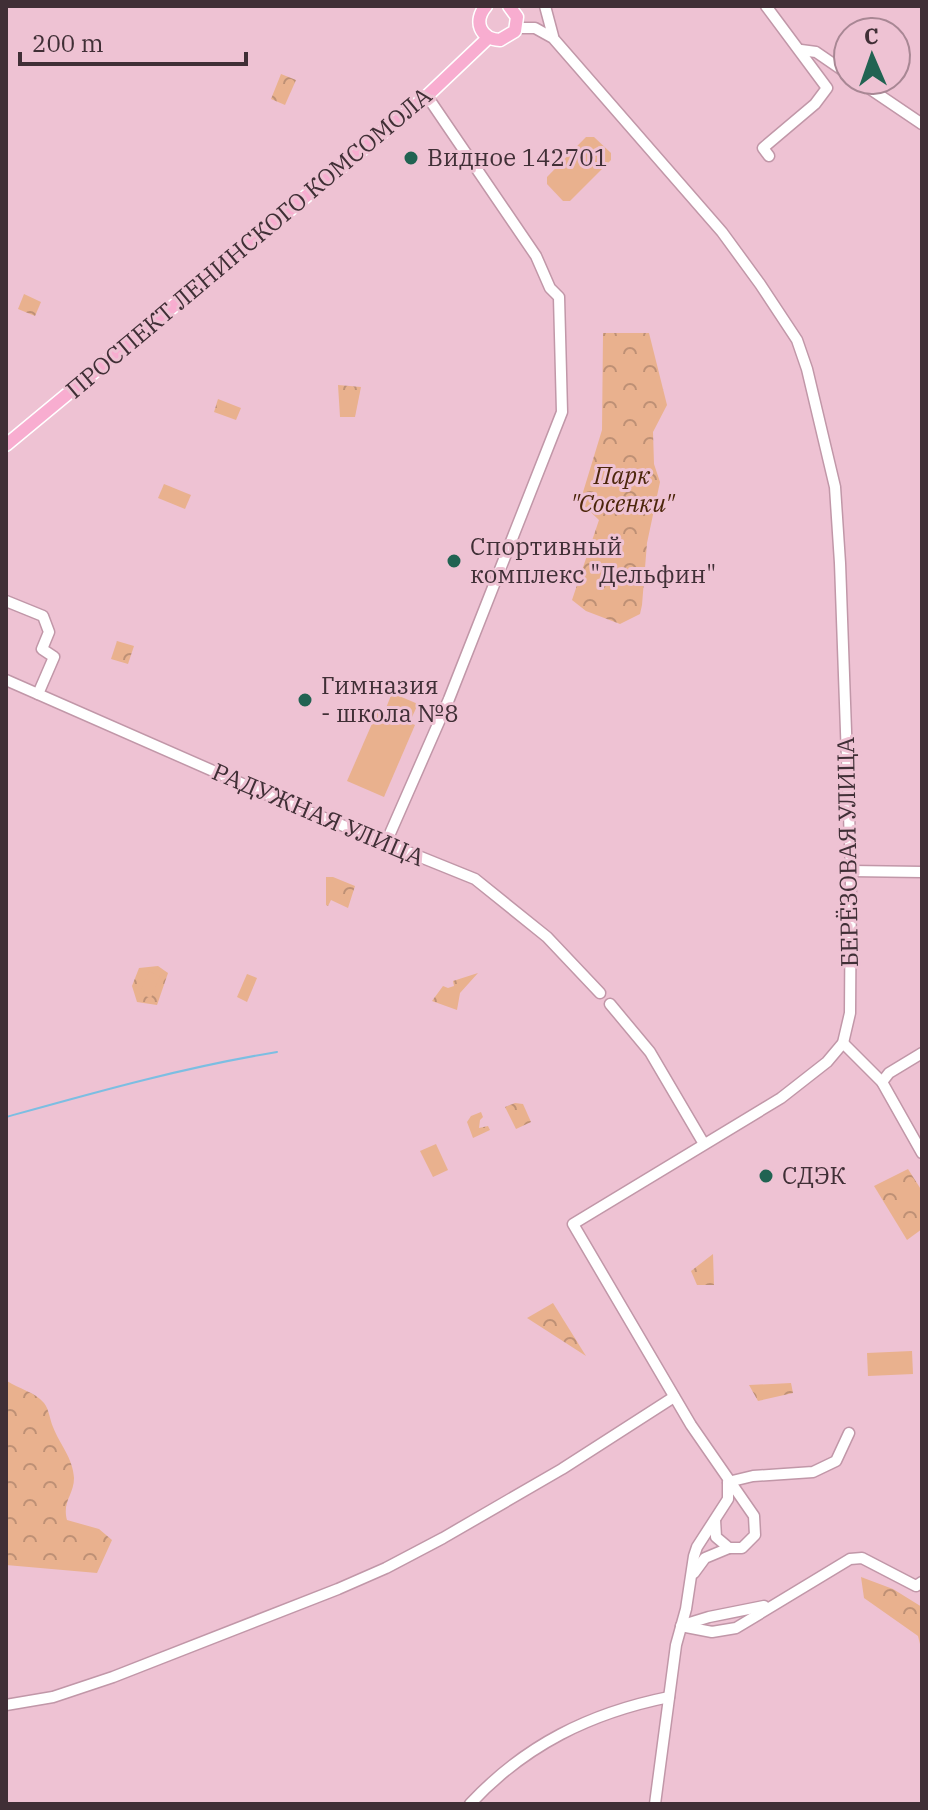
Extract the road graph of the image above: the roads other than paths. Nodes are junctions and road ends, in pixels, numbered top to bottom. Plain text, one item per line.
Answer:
1 (545, 6) edge
2 (766, 6) edge
3 (483, 7) edge
4 (517, 8) edge
5 (515, 28) junction
6 (488, 38) junction
7 (553, 38) junction
8 (801, 50) junction
9 (832, 63) edge
10 (427, 96) junction
11 (881, 96) edge
12 (922, 124) edge
13 (769, 156) dead end
14 (6, 445) edge
15 (6, 601) edge
16 (6, 680) edge
17 (38, 694) junction
18 (385, 845) junction
19 (851, 871) junction
20 (922, 872) edge
21 (600, 993) dead end
22 (610, 1004) dead end
23 (843, 1043) junction
24 (922, 1053) edge
25 (882, 1082) junction
26 (704, 1144) junction
27 (922, 1153) edge
28 (674, 1397) junction
29 (849, 1433) dead end
30 (728, 1482) junction
31 (749, 1512) junction
32 (717, 1517) junction
33 (729, 1548) junction
34 (691, 1578) junction
35 (922, 1582) edge
36 (689, 1594) junction
37 (770, 1605) junction
38 (709, 1617) junction
39 (681, 1626) junction
40 (669, 1697) junction
41 (6, 1705) edge
42 (470, 1804) edge
43 (655, 1804) edge

1 - 7 street
2 - 8 street
3 - 6 main road
4 - 5 main road
5 - 6 main road
5 - 7 street
6 - 10 main road, ПРОСПЕКТ ЛЕНИНСКОГО КОМСОМОЛА
7 - 19 street, БЕРЁЗОВАЯ УЛИЦА
8 - 9 street
8 - 13 street
10 - 14 main road, ПРОСПЕКТ ЛЕНИНСКОГО КОМСОМОЛА
10 - 18 street
11 - 12 street
15 - 17 street
16 - 17 street, РАДУЖНАЯ УЛИЦА
17 - 18 street, РАДУЖНАЯ УЛИЦА
18 - 21 street, РАДУЖНАЯ УЛИЦА
19 - 20 street
19 - 23 street, БЕРЁЗОВАЯ УЛИЦА
22 - 26 street
23 - 25 street
23 - 26 street
24 - 25 street
25 - 27 street
26 - 28 street
28 - 30 street
28 - 41 street
29 - 30 street
30 - 31 street
30 - 32 street
31 - 32 street
31 - 33 street
32 - 33 street
32 - 34 street
33 - 34 street
34 - 36 street
35 - 37 street
36 - 38 street
36 - 39 street
37 - 38 street
37 - 39 street
38 - 39 street
39 - 40 street
40 - 42 street
40 - 43 street

